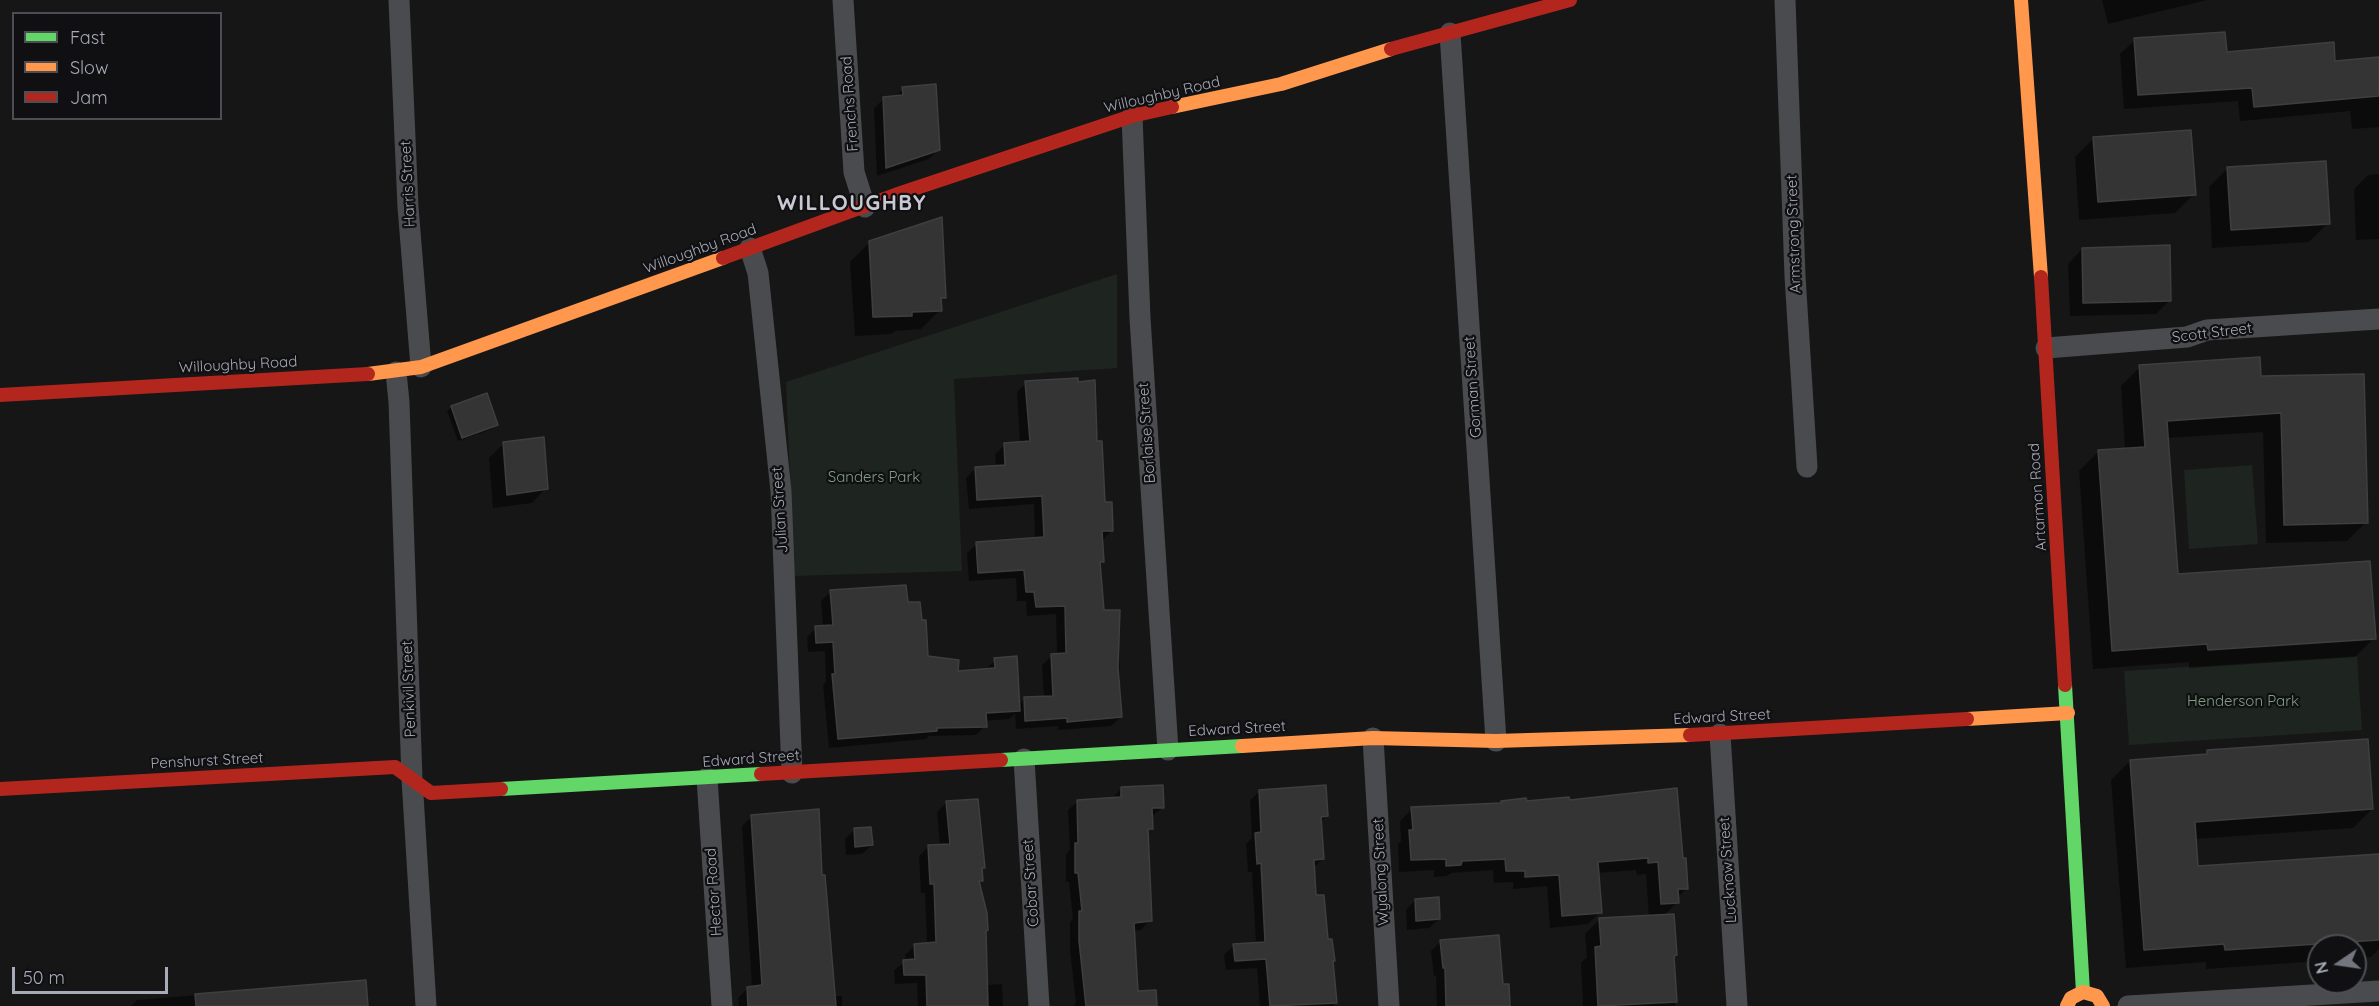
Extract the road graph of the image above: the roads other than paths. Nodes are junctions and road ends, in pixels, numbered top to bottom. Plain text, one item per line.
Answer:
1 (399, 0) edge
2 (843, 0) edge
3 (1570, 0) edge
4 (1785, 0) edge
5 (2021, 0) edge
6 (1450, 33) junction
7 (1132, 116) junction
8 (866, 207) junction
9 (750, 248) junction
10 (2379, 319) edge
11 (2046, 348) junction
12 (421, 368) junction
13 (396, 372) junction
14 (0, 395) edge
15 (1807, 467) dead end
16 (2068, 713) junction
17 (1720, 734) junction
18 (1373, 738) junction
19 (1496, 741) junction
20 (1168, 750) junction
21 (1024, 759) junction
22 (792, 773) junction
23 (707, 778) junction
24 (412, 779) junction
25 (0, 789) edge
26 (2379, 990) edge
27 (2084, 992) junction
28 (426, 1006) edge
29 (722, 1006) edge
30 (1039, 1006) edge
31 (1389, 1006) edge
32 (1737, 1006) edge
33 (2067, 1006) edge
34 (2103, 1006) edge
35 (2128, 1006) edge

1 - 12 street, Harris Street
2 - 8 street, Frenchs Road
3 - 6 street, Willoughby Road
4 - 15 street, Armstrong Street
5 - 11 street, Artarmon Road
6 - 7 street, Willoughby Road
6 - 19 street, Gorman Street
7 - 8 street, Willoughby Road
7 - 20 street, Borlaise Street
8 - 9 street, Willoughby Road
9 - 12 street, Willoughby Road
9 - 22 street, Julian Street
10 - 11 street, Scott Street
11 - 16 street, Artarmon Road
12 - 13 street, Willoughby Road
13 - 14 street, Willoughby Road
13 - 24 street, Penkivil Street
16 - 17 street, Edward Street
16 - 27 street, Artarmon Road
17 - 19 street, Edward Street
17 - 32 street, Lucknow Street
18 - 19 street, Edward Street
18 - 20 street, Edward Street
18 - 31 street, Wyalong Street
20 - 21 street, Edward Street
21 - 22 street, Edward Street
21 - 30 street, Cobar Street
22 - 23 street, Edward Street
23 - 24 street, Edward Street
23 - 29 street, Hector Road
24 - 25 street, Penshurst Street
24 - 28 street, Penkivil Street
26 - 35 street
27 - 33 street
27 - 34 street

